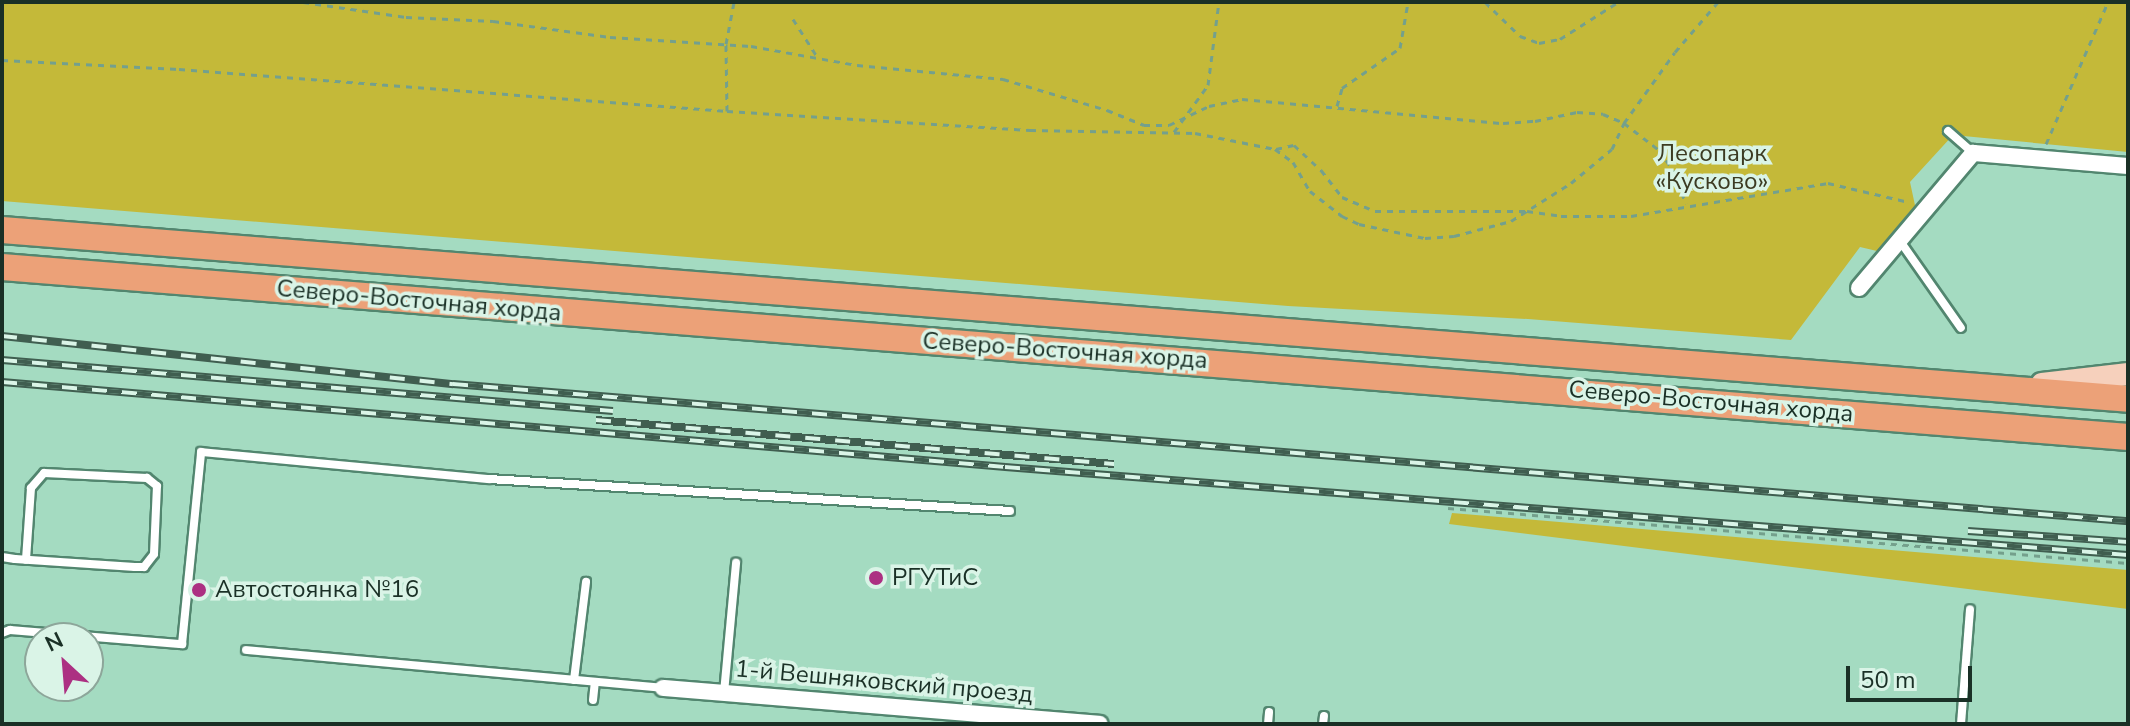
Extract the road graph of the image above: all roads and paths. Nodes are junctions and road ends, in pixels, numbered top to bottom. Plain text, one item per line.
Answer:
1 (303, 2) edge
2 (734, 2) edge
3 (1219, 2) edge
4 (1408, 2) edge
5 (1485, 2) edge
6 (1618, 2) edge
7 (1718, 2) edge
8 (2108, 2) edge
9 (793, 19) dead end
10 (726, 44) junction
11 (818, 58) junction
12 (2, 60) edge
13 (1336, 107) junction
14 (727, 111) junction
15 (1184, 118) junction
16 (1624, 123) junction
17 (1948, 131) dead end
18 (1174, 132) junction
19 (1275, 149) junction
20 (1973, 153) junction
21 (2040, 159) junction
22 (2128, 166) edge
23 (1686, 204) junction
24 (1928, 207) junction
25 (1527, 211) junction
26 (2, 230) edge
27 (1899, 240) junction
28 (2, 267) edge
29 (1859, 288) dead end
30 (1961, 328) dead end
31 (2128, 374) edge
32 (1989, 388) junction
33 (2128, 399) edge
34 (2128, 437) edge
35 (1448, 508) dead end
36 (1010, 511) dead end
37 (2, 557) edge
38 (26, 560) junction
39 (736, 563) dead end
40 (2128, 563) edge
41 (586, 582) dead end
42 (1970, 609) dead end
43 (2, 633) edge
44 (246, 650) dead end
45 (574, 680) junction
46 (595, 682) junction
47 (663, 688) joint
48 (724, 693) junction
49 (593, 700) dead end
50 (1269, 712) dead end
51 (1100, 724) edge
52 (1268, 724) edge
53 (1961, 724) edge

1 - 10 path
2 - 10 path
3 - 15 path
4 - 13 path
5 - 6 path
7 - 16 path
8 - 21 path
9 - 11 path
10 - 11 path
10 - 14 path
11 - 15 path
12 - 14 path
13 - 15 path
13 - 16 path
14 - 18 path
15 - 18 path
16 - 23 path
16 - 25 path
17 - 20 lane
18 - 19 path
19 - 25 path
19 - 25 path
20 - 21 street
20 - 24 street
21 - 22 street
23 - 24 path
23 - 25 path
24 - 27 street
26 - 32 main road, Северо-Восточная хорда
27 - 29 street
27 - 30 lane
28 - 34 main road, Северо-Восточная хорда
31 - 32 main road
32 - 33 main road, Северо-Восточная хорда
35 - 40 path
36 - 43 lane
37 - 38 lane
38 - 38 lane
39 - 48 lane
41 - 45 lane
42 - 53 lane
44 - 45 lane
45 - 46 lane
46 - 47 lane
46 - 49 lane
47 - 48 street, 1-й Вешняковский проезд
48 - 51 street, 1-й Вешняковский проезд
50 - 52 lane

